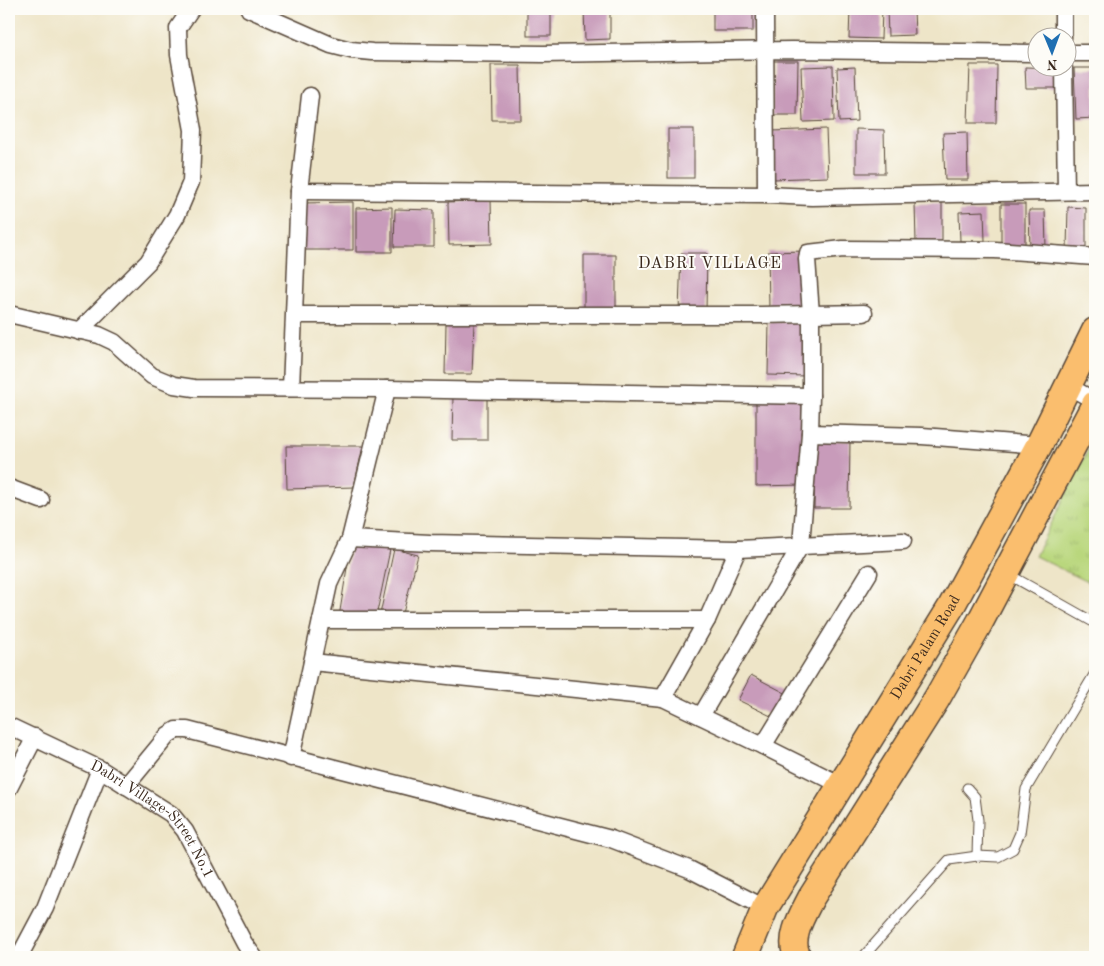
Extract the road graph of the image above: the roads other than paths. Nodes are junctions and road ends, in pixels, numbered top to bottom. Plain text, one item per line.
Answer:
1 (191, 9) edge
2 (248, 9) edge
3 (765, 9) edge
4 (1063, 9) edge
5 (1063, 28) edge
6 (766, 50) junction
7 (1026, 53) edge
8 (1076, 53) edge
9 (1095, 53) edge
10 (1064, 78) edge
11 (310, 96) dead end
12 (299, 191) junction
13 (1095, 191) edge
14 (1066, 192) junction
15 (766, 195) junction
16 (1095, 257) edge
17 (864, 313) dead end
18 (9, 314) edge
19 (811, 314) junction
20 (295, 315) junction
21 (79, 331) junction
22 (1095, 331) edge
23 (1068, 386) junction
24 (291, 388) junction
25 (388, 389) junction
26 (811, 396) junction
27 (1095, 402) edge
28 (810, 433) junction
29 (1039, 445) junction
30 (9, 488) edge
31 (41, 500) dead end
32 (350, 540) junction
33 (903, 541) dead end
34 (800, 545) junction
35 (738, 549) junction
36 (869, 572) dead end
37 (1006, 573) junction
38 (320, 620) junction
39 (707, 620) junction
40 (1095, 623) edge
41 (312, 662) junction
42 (1095, 673) edge
43 (663, 698) junction
44 (701, 716) junction
45 (9, 726) edge
46 (34, 738) junction
47 (763, 746) junction
48 (291, 758) junction
49 (100, 769) junction
50 (841, 785) junction
51 (126, 786) junction
52 (9, 788) edge
53 (967, 788) dead end
54 (977, 856) junction
55 (765, 908) junction
56 (19, 957) edge
57 (254, 957) edge
58 (744, 957) edge
59 (798, 957) edge
60 (863, 957) edge

1 - 21 street
2 - 6 street
3 - 6 street
4 - 5 street
6 - 7 street
6 - 15 street
8 - 9 street
10 - 14 street
11 - 12 street
12 - 15 street
12 - 20 street
13 - 14 street
14 - 15 street
16 - 19 street
17 - 19 street
18 - 21 street
19 - 20 street
19 - 26 street
20 - 24 street
21 - 24 street
22 - 23 main road, Dabri Palam Road
23 - 27 street
23 - 29 main road, Dabri Palam Road
24 - 25 street
25 - 26 street
25 - 32 street
26 - 28 street
27 - 37 main road
28 - 29 street
28 - 34 street
29 - 50 main road, Dabri Palam Road
30 - 31 street
32 - 35 street
32 - 38 street
33 - 34 street
34 - 35 street
34 - 44 street
35 - 39 street
36 - 47 street
37 - 40 lane
37 - 59 main road
38 - 39 street
38 - 41 street
39 - 43 street
41 - 43 street
41 - 48 street
42 - 54 lane
43 - 44 street
44 - 47 street
45 - 46 street, Dabri Village-Street No.1
46 - 49 street, Dabri Village-Street No.1
46 - 52 street
47 - 50 street
48 - 51 street
48 - 55 street
49 - 51 street, Dabri Village-Street No.1
49 - 56 street
50 - 55 main road, Dabri Palam Road
51 - 57 street, Dabri Village-Street No.1
53 - 54 lane
54 - 60 lane
55 - 58 main road, Dabri Palam Road

